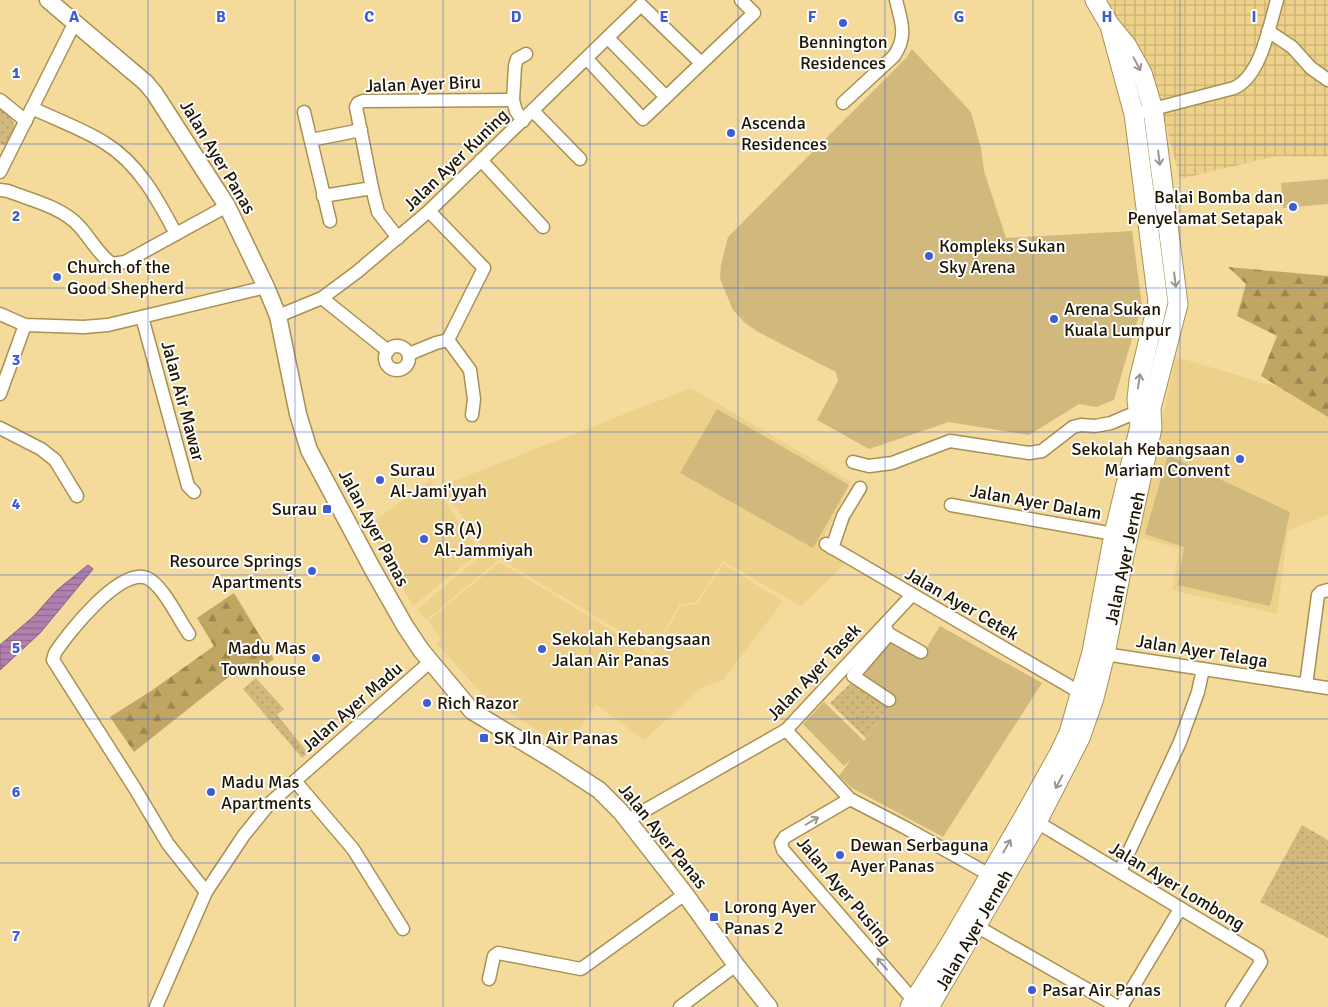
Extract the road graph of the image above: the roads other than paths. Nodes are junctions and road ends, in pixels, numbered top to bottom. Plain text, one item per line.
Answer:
1 (48, 0) edge
2 (742, 0) edge
3 (896, 0) edge
4 (1096, 0) edge
5 (1277, 0) edge
6 (75, 22) junction
7 (1109, 24) junction
8 (1268, 31) junction
9 (609, 38) junction
10 (526, 54) dead end
11 (587, 59) junction
12 (701, 63) junction
13 (1328, 80) edge
14 (666, 97) junction
15 (0, 100) edge
16 (514, 100) junction
17 (843, 103) dead end
18 (32, 108) junction
19 (1153, 109) junction
20 (533, 111) junction
21 (304, 112) dead end
22 (1134, 114) junction
23 (26, 121) junction
24 (523, 121) junction
25 (362, 130) junction
26 (311, 140) junction
27 (4, 152) edge
28 (580, 159) dead end
29 (481, 160) junction
30 (0, 172) edge
31 (372, 188) junction
32 (0, 190) edge
33 (324, 196) junction
34 (227, 206) junction
35 (429, 212) junction
36 (330, 221) dead end
37 (543, 226) dead end
38 (176, 234) junction
39 (398, 238) junction
40 (266, 287) junction
41 (322, 298) junction
42 (0, 314) edge
43 (278, 316) junction
44 (142, 317) junction
45 (25, 325) junction
46 (448, 340) junction
47 (388, 351) junction
48 (409, 354) junction
49 (0, 394) edge
50 (1139, 411) junction
51 (472, 415) dead end
52 (0, 428) edge
53 (853, 462) dead end
54 (860, 488) dead end
55 (194, 492) dead end
56 (77, 496) dead end
57 (951, 505) dead end
58 (1114, 534) junction
59 (1328, 590) edge
60 (912, 595) junction
61 (886, 629) junction
62 (189, 634) dead end
63 (920, 652) dead end
64 (1099, 653) junction
65 (431, 661) junction
66 (1203, 669) junction
67 (1306, 685) junction
68 (1328, 688) edge
69 (1081, 692) junction
70 (889, 700) dead end
71 (786, 730) junction
72 (295, 781) junction
73 (850, 799) junction
74 (1031, 818) junction
75 (628, 820) junction
76 (1120, 871) junction
77 (990, 875) junction
78 (206, 892) junction
79 (684, 894) junction
80 (1180, 909) junction
81 (971, 922) junction
82 (403, 929) dead end
83 (736, 965) junction
84 (489, 979) dead end
85 (919, 1006) edge
86 (156, 1007) edge
87 (680, 1007) edge
88 (768, 1007) edge
89 (1120, 1007) edge
90 (1232, 1007) edge

1 - 6 street, Jalan Ayer Panas
2 - 12 street
3 - 17 street
4 - 7 main road, Jalan Ayer Jerneh
5 - 8 street
6 - 18 street
6 - 34 street, Jalan Ayer Panas
7 -> 19 main road, Jalan Ayer Jerneh
7 - 22 main road, Jalan Ayer Jerneh
8 - 13 street
8 - 19 street
9 - 11 street, Jalan Ayer Kuning
9 - 12 street, Jalan Ayer Kuning
9 - 14 street
10 - 16 street
11 - 14 street
11 - 20 street, Jalan Ayer Kuning
12 - 14 street
15 - 23 street
16 - 24 street
16 - 25 street, Jalan Ayer Biru
18 - 23 street
18 - 38 street
19 - 22 street
19 -> 64 main road, Jalan Ayer Jerneh
20 - 24 street, Jalan Ayer Kuning
20 - 28 street
21 - 26 street
50 -> 22 main road, Jalan Ayer Jerneh
23 - 27 street
24 - 29 street, Jalan Ayer Kuning
25 - 26 street
25 - 31 street, Jalan Ayer Biru
26 - 33 street
27 - 30 street
29 - 35 street, Jalan Ayer Kuning
29 - 37 street
31 - 33 street
31 - 39 street, Jalan Ayer Biru
32 - 38 street
33 - 36 street
34 - 38 street
34 - 40 street, Jalan Ayer Panas
35 - 39 street, Jalan Ayer Kuning
35 - 46 street
39 - 41 street, Jalan Ayer Kuning
40 - 43 street, Jalan Ayer Panas
40 - 44 street
41 - 43 street, Jalan Ayer Kuning
41 - 47 street
42 - 45 street
43 - 65 street, Jalan Ayer Panas
44 - 45 street
44 - 55 street, Jalan Air Mawar
45 - 49 street
46 - 48 street
46 - 51 street
47 - 48 street
47 - 48 street
50 - 53 street
50 - 58 main road, Jalan Ayer Jerneh
52 - 56 street
54 - 60 street, Jalan Ayer Cetek
57 - 58 street, Jalan Ayer Dalam
58 - 64 main road, Jalan Ayer Jerneh
59 - 67 street
60 - 61 street, Jalan Ayer Tasek
60 - 69 street, Jalan Ayer Cetek
61 - 63 street
61 - 70 street
61 - 71 street, Jalan Ayer Tasek
62 - 78 street
64 - 66 street, Jalan Ayer Telaga
64 - 69 main road, Jalan Ayer Jerneh
64 -> 74 main road, Jalan Ayer Jerneh
65 - 72 street, Jalan Ayer Madu
65 - 75 street, Jalan Ayer Panas
66 - 67 street, Jalan Ayer Telaga
66 - 76 street
67 - 68 street, Jalan Ayer Telaga
69 - 74 main road, Jalan Ayer Jerneh
71 - 73 street
71 - 75 street, Jalan Ayer Tasek
72 - 78 street, Jalan Ayer Madu
72 - 82 street
73 - 77 street
85 -> 73 street, Jalan Ayer Pusing
74 - 76 street, Jalan Ayer Lombong
77 -> 74 main road, Jalan Ayer Jerneh
74 - 81 main road, Jalan Ayer Jerneh
75 - 79 street, Jalan Ayer Panas
76 - 80 street, Jalan Ayer Lombong
77 - 81 main road, Jalan Ayer Jerneh
78 - 86 street, Jalan Ayer Madu
79 - 83 street, Jalan Ayer Panas
79 - 84 street
80 - 89 street
80 - 90 street, Jalan Ayer Lombong
81 - 85 main road, Jalan Ayer Jerneh
81 - 89 street
83 - 87 street
83 - 88 street, Jalan Ayer Panas

